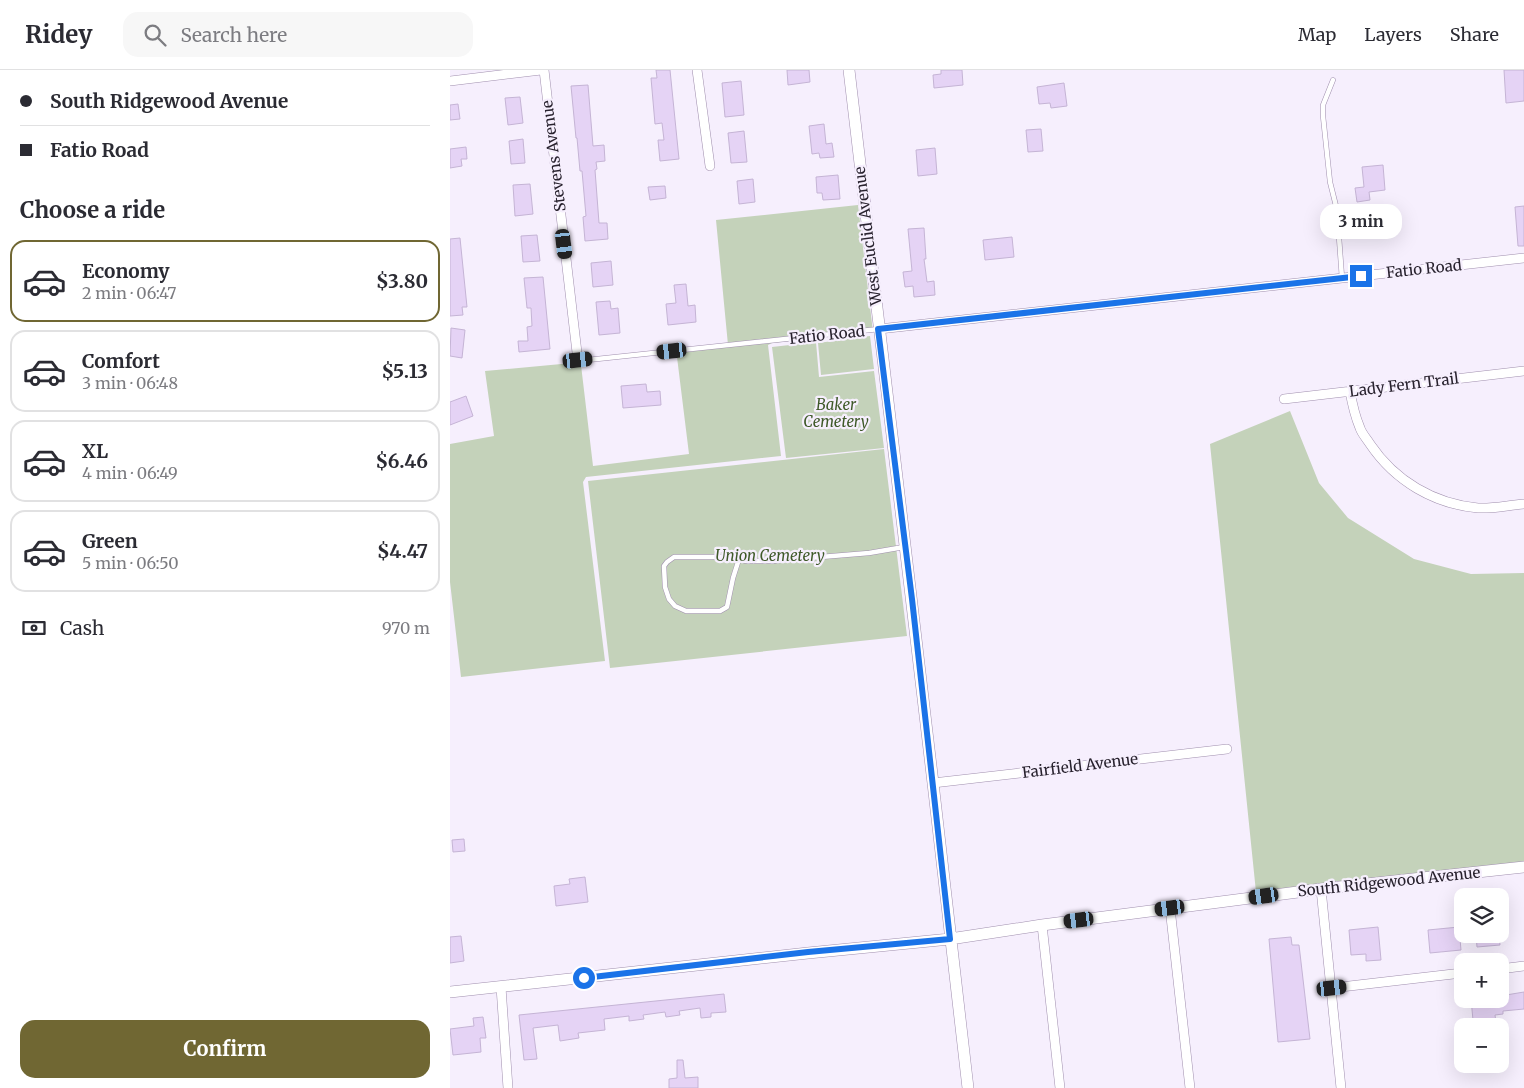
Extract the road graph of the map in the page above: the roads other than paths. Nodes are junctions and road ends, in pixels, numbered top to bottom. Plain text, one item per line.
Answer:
1 (542, 70) edge
2 (697, 70) edge
3 (849, 70) edge
4 (1333, 80) dead end
5 (450, 81) edge
6 (710, 166) dead end
7 (1524, 258) edge
8 (1342, 278) junction
9 (878, 329) junction
10 (578, 360) joint
11 (1524, 370) edge
12 (1350, 391) junction
13 (1284, 399) dead end
14 (1524, 504) edge
15 (906, 547) junction
16 (739, 560) junction
17 (1228, 750) dead end
18 (933, 784) junction
19 (1524, 868) edge
20 (1321, 889) junction
21 (1170, 908) junction
22 (1042, 925) junction
23 (950, 939) junction
24 (1524, 966) edge
25 (1509, 968) edge
26 (1454, 974) edge
27 (501, 987) junction
28 (1332, 988) junction
29 (450, 992) edge
30 (508, 1088) edge
31 (968, 1088) edge
32 (1060, 1088) edge
33 (1190, 1088) edge
34 (1341, 1088) edge

1 - 5 street
1 - 10 street, Stevens Avenue
2 - 6 street
3 - 9 street, West Euclid Avenue
4 - 8 lane
7 - 8 street, Fatio Road
8 - 9 street, Fatio Road
9 - 10 lane, Fatio Road
9 - 15 street, West Euclid Avenue
11 - 12 street, Lady Fern Trail
12 - 13 street, Lady Fern Trail
12 - 14 street
15 - 16 lane
15 - 18 street, West Euclid Avenue
16 - 16 lane
17 - 18 street, Fairfield Avenue
18 - 23 street, West Euclid Avenue
19 - 20 street, South Ridgewood Avenue
20 - 21 street, South Ridgewood Avenue
20 - 28 street
21 - 22 street, South Ridgewood Avenue
21 - 33 street
22 - 23 street, South Ridgewood Avenue
22 - 32 street
23 - 27 street, South Ridgewood Avenue
23 - 31 street, West Euclid Avenue
24 - 25 street
26 - 28 street
27 - 29 street, South Ridgewood Avenue
27 - 30 street
28 - 34 street

